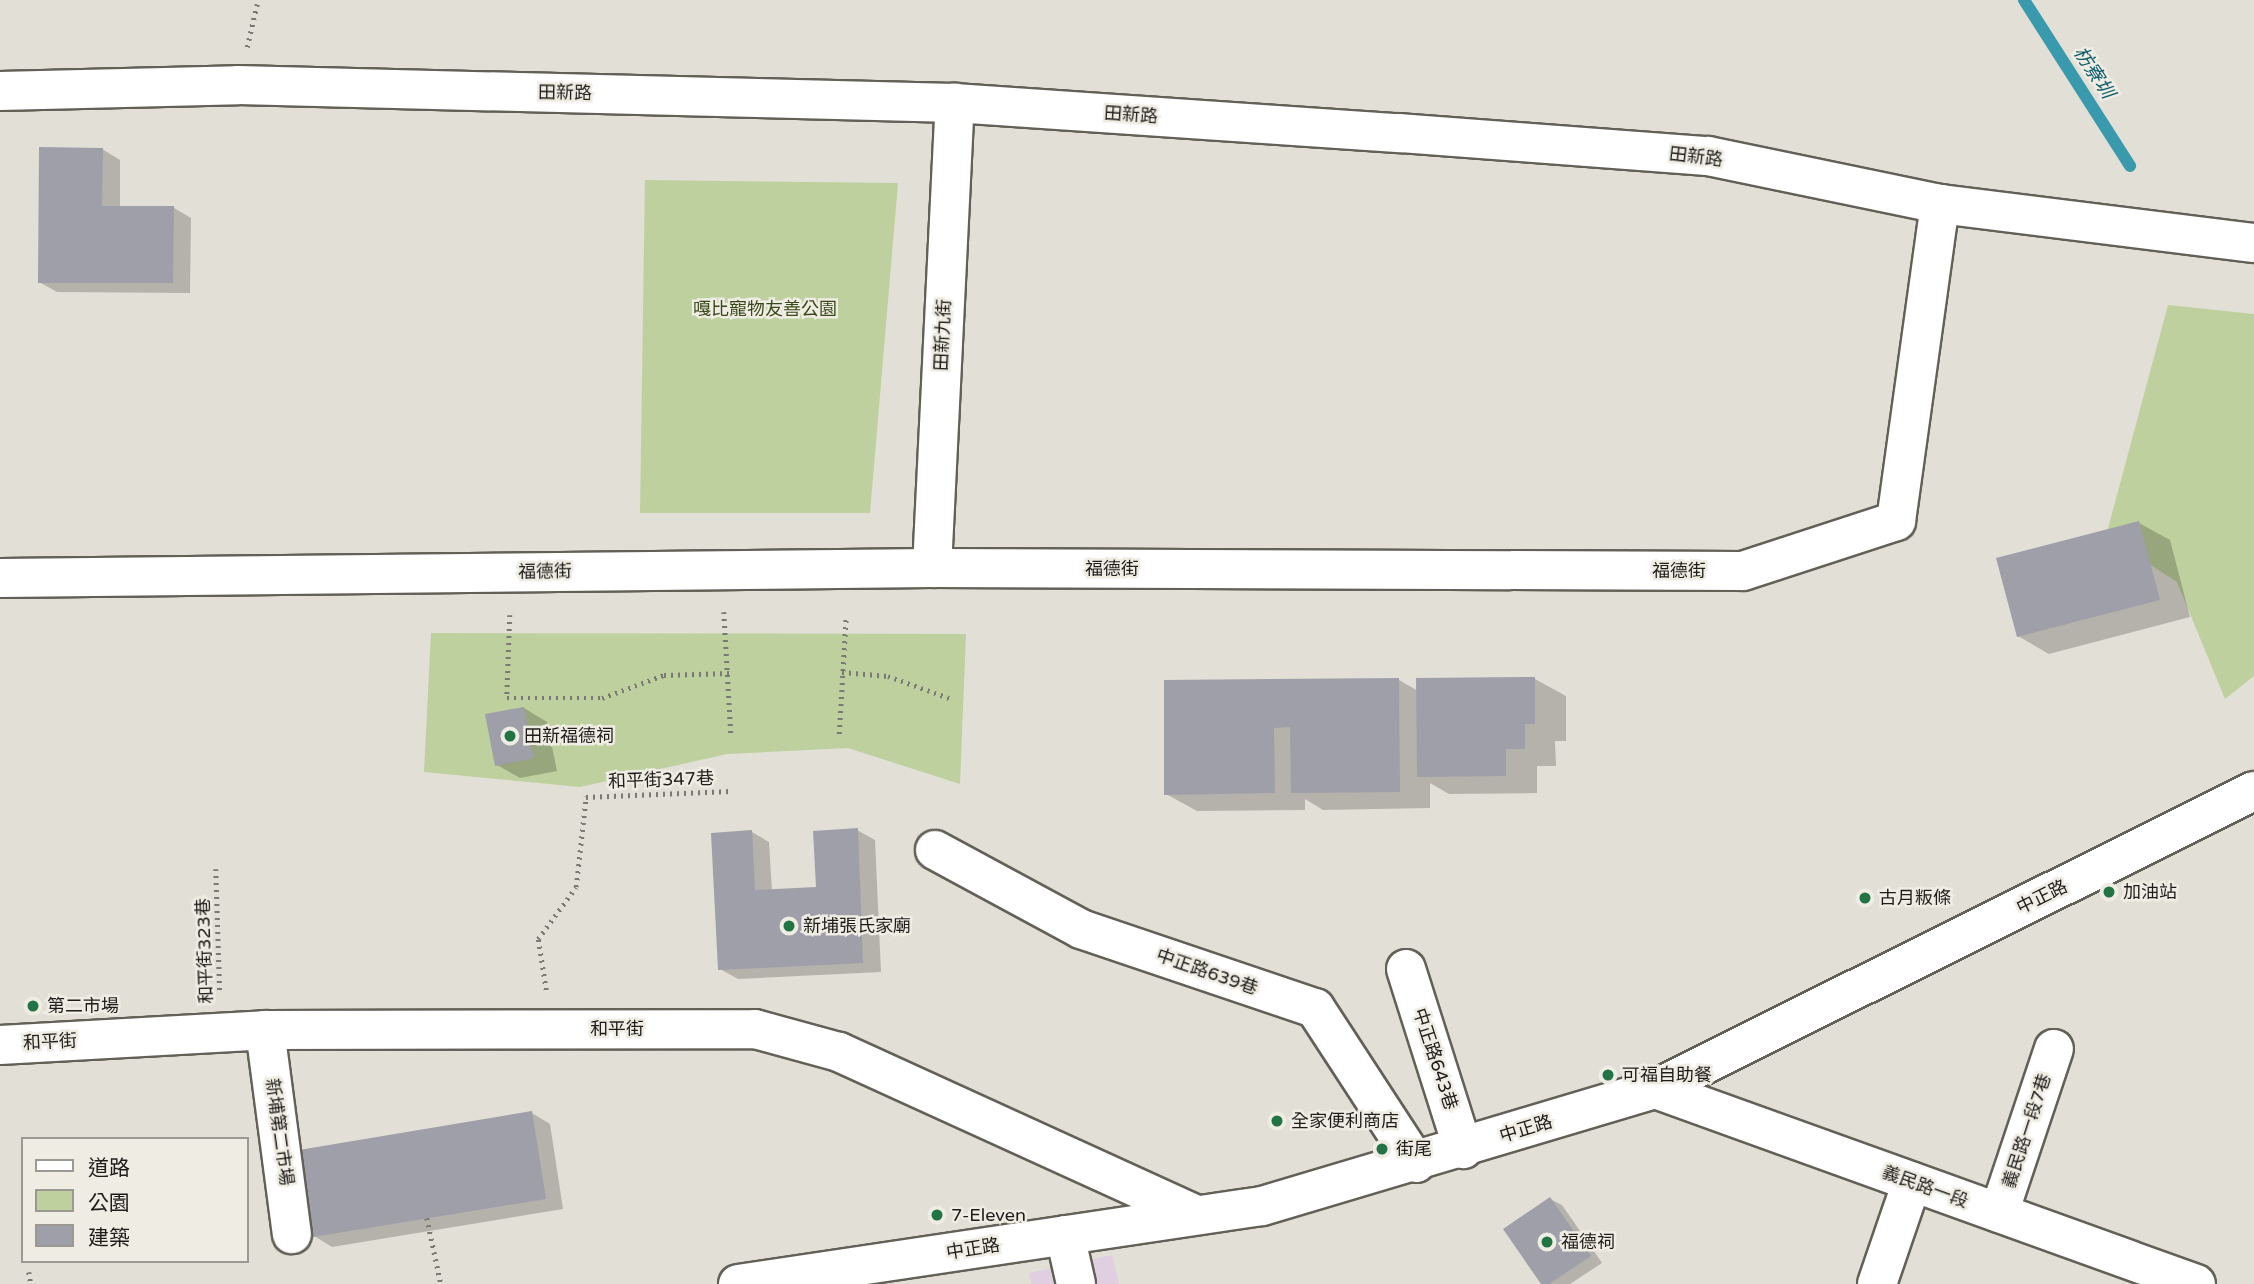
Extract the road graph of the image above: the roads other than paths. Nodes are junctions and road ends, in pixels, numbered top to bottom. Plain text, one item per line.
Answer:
1 (0, 91) edge
2 (955, 103) junction
3 (1940, 204) junction
4 (2254, 243) edge
5 (932, 568) junction
6 (0, 578) edge
7 (2254, 791) edge
8 (935, 850) dead end
9 (1406, 970) dead end
10 (265, 1030) junction
11 (0, 1045) edge
12 (2054, 1049) dead end
13 (1656, 1089) junction
14 (1463, 1149) junction
15 (1416, 1163) junction
16 (1912, 1182) junction
17 (1999, 1213) junction
18 (1196, 1215) junction
19 (292, 1234) dead end
20 (1065, 1235) junction
21 (2150, 1276) edge
22 (738, 1284) edge
23 (1076, 1284) edge
24 (1877, 1284) edge
25 (2196, 1284) edge

1 - 2 street, 田新路
2 - 3 street, 田新路
2 - 5 street, 田新九街
3 - 4 street, 田新路
3 - 5 street, 福德街
5 - 6 street, 福德街
7 - 13 street, 中正路
8 - 15 street, 中正路639巷
9 - 14 street, 中正路643巷
10 - 11 street, 和平街
10 - 18 street, 和平街
10 - 19 street, 新埔第二市場
12 - 17 street, 義民路一段7巷
13 - 14 street, 中正路
13 - 16 street, 義民路一段
14 - 15 street, 中正路
15 - 18 street, 中正路
16 - 17 street, 義民路一段
16 - 24 street
17 - 21 street, 義民路一段
18 - 20 street, 中正路
20 - 22 street, 中正路
20 - 23 street
21 - 25 street, 義民路一段

